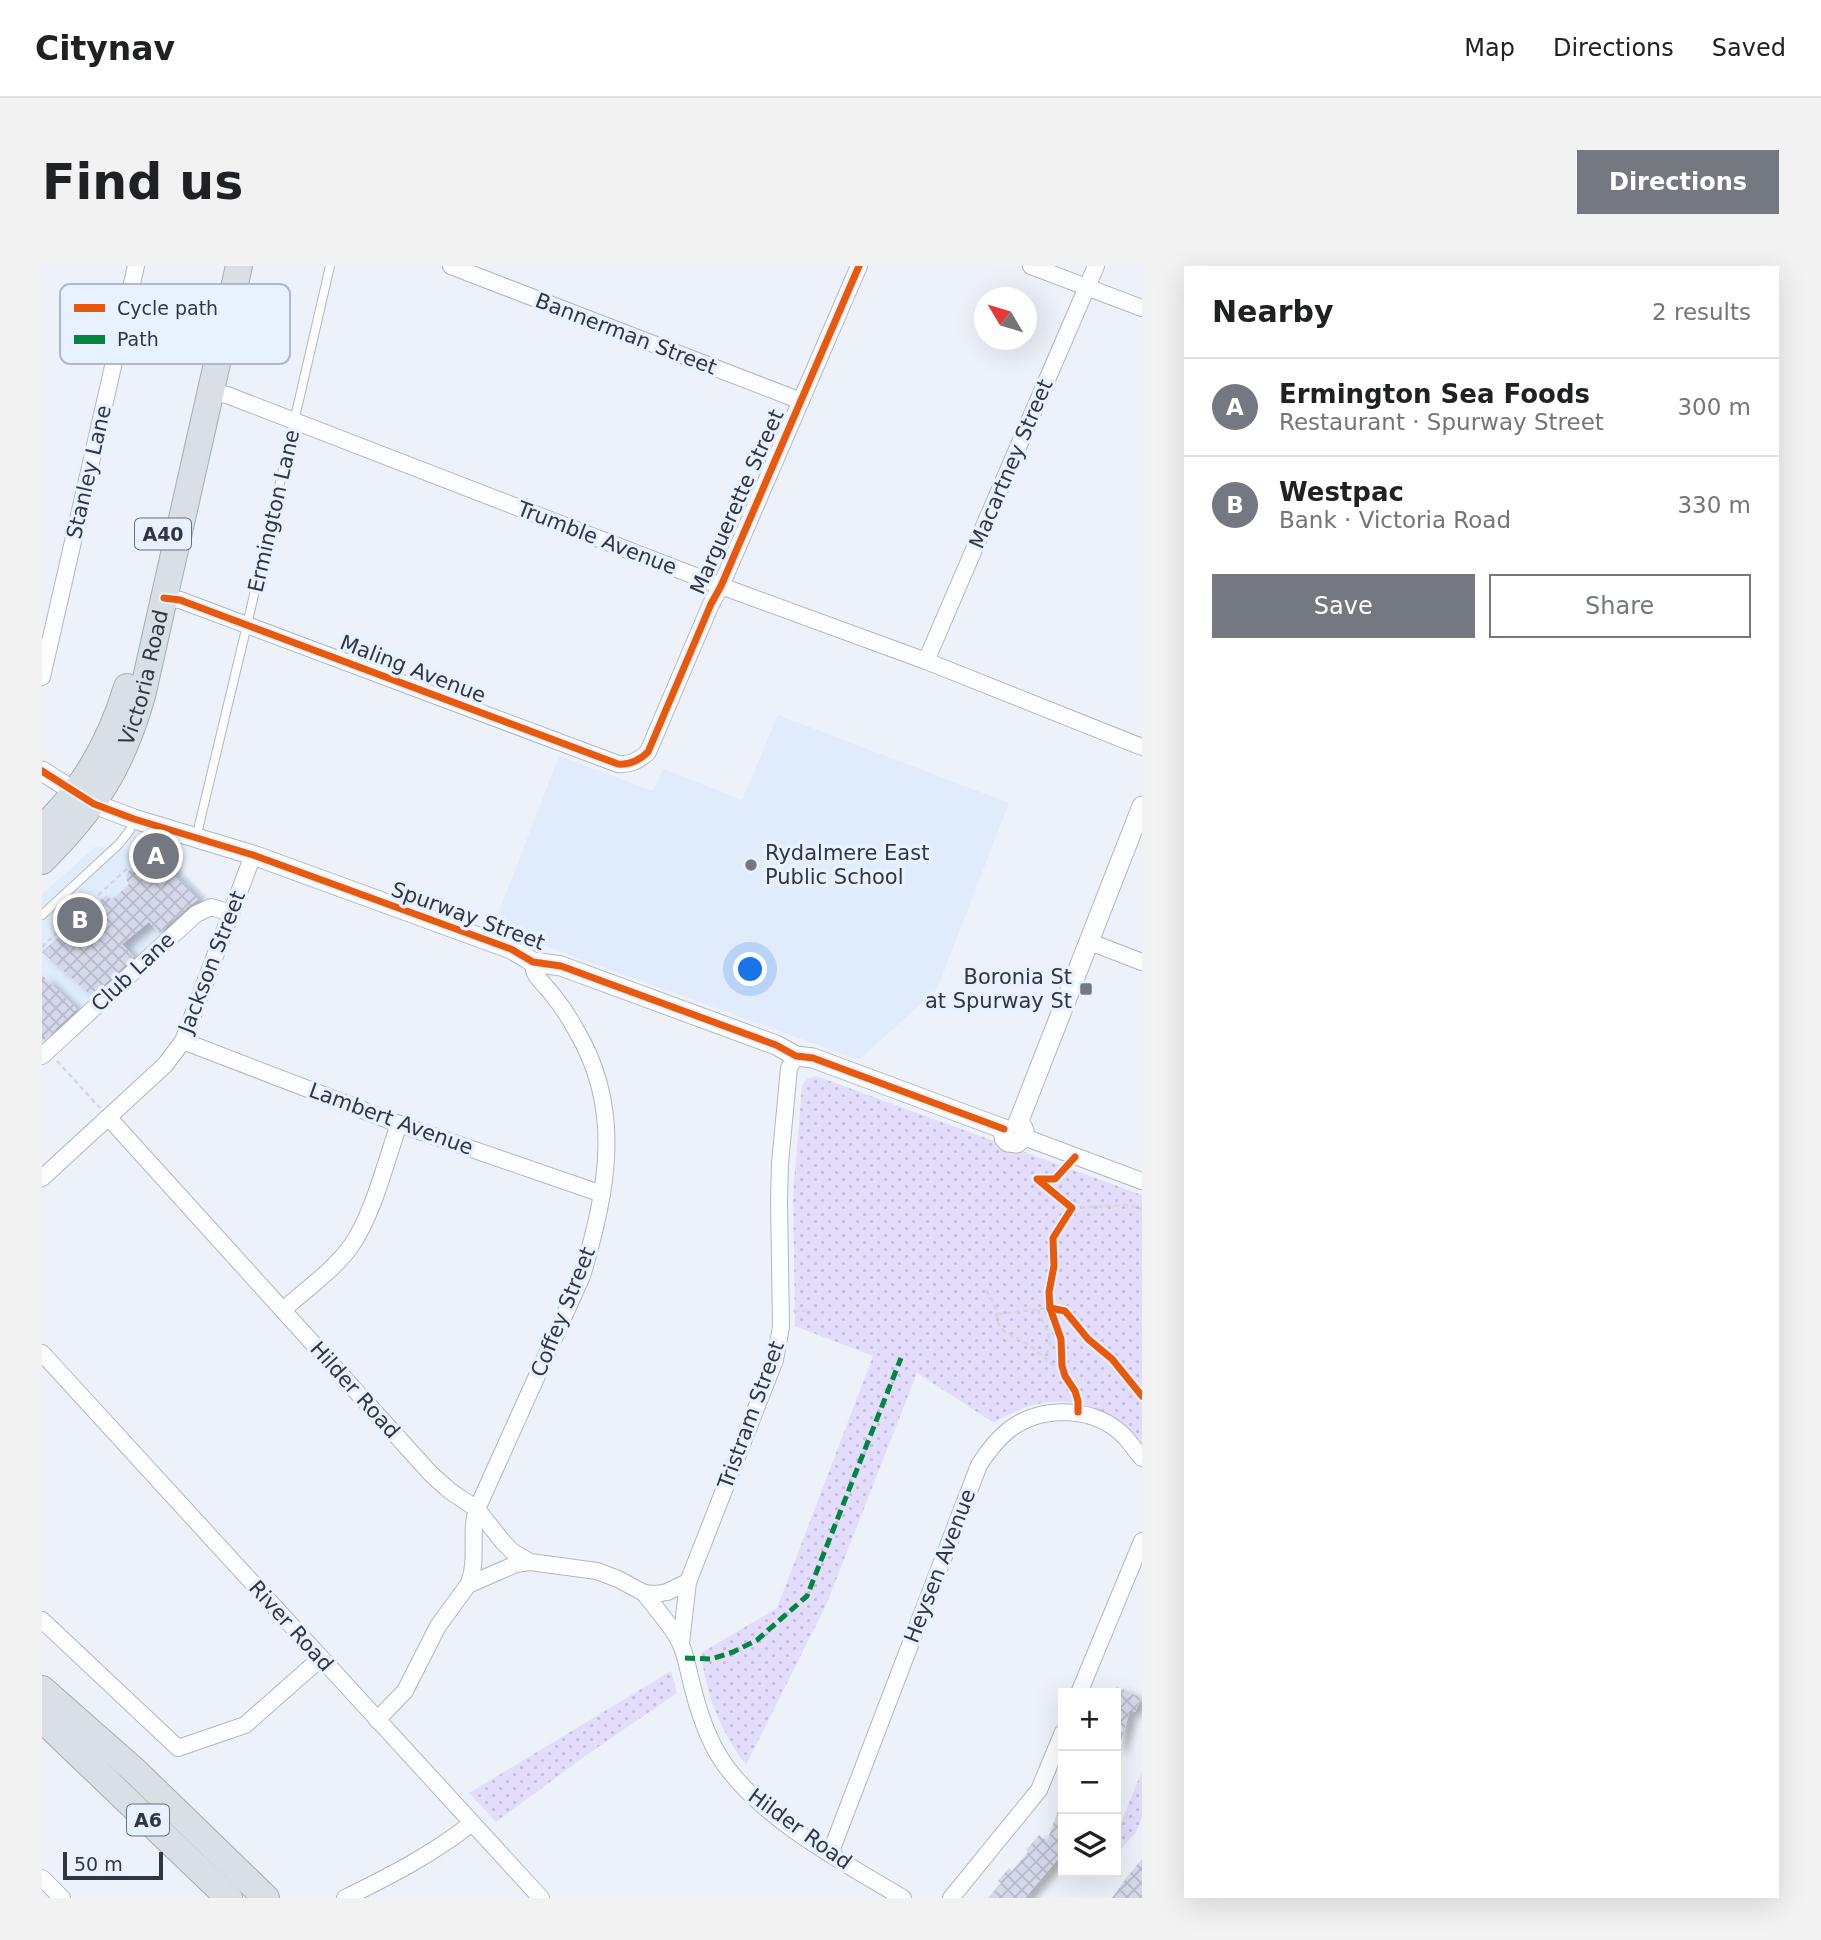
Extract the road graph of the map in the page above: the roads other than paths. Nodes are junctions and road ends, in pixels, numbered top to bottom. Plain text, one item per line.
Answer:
1 (136, 266) edge
2 (225, 266) edge
3 (239, 266) edge
4 (330, 266) edge
5 (451, 266) edge
6 (859, 266) edge
7 (1031, 266) edge
8 (1097, 266) edge
9 (132, 284) edge
10 (221, 284) edge
11 (235, 284) edge
12 (1087, 287) junction
13 (1142, 308) edge
14 (114, 364) edge
15 (202, 364) edge
16 (216, 364) edge
17 (210, 392) junction
18 (801, 401) junction
19 (294, 422) junction
20 (721, 586) junction
21 (164, 598) junction
22 (247, 625) junction
23 (926, 661) junction
24 (42, 677) edge
25 (1142, 747) edge
26 (648, 752) joint
27 (42, 771) edge
28 (84, 798) junction
29 (1142, 806) edge
30 (134, 818) junction
31 (42, 830) edge
32 (196, 838) junction
33 (253, 855) junction
34 (42, 862) edge
35 (231, 914) junction
36 (42, 915) edge
37 (1090, 942) junction
38 (533, 962) junction
39 (1142, 962) edge
40 (183, 1041) junction
41 (796, 1056) junction
42 (48, 1057) edge
43 (105, 1114) junction
44 (399, 1124) junction
45 (1015, 1130) junction
46 (42, 1178) edge
47 (1142, 1181) edge
48 (602, 1194) junction
49 (283, 1310) junction
50 (42, 1353) edge
51 (1142, 1458) edge
52 (477, 1508) junction
53 (1142, 1541) edge
54 (530, 1562) junction
55 (688, 1582) junction
56 (468, 1585) junction
57 (644, 1593) junction
58 (42, 1620) edge
59 (681, 1643) junction
60 (320, 1658) junction
61 (42, 1670) edge
62 (1081, 1688) edge
63 (42, 1689) edge
64 (42, 1719) edge
65 (377, 1720) junction
66 (42, 1726) edge
67 (66, 1743) junction
68 (1058, 1744) edge
69 (135, 1771) junction
70 (472, 1824) junction
71 (830, 1854) junction
72 (42, 1878) edge
73 (62, 1898) edge
74 (229, 1898) edge
75 (266, 1898) edge
76 (345, 1898) edge
77 (541, 1898) edge
78 (903, 1898) edge
79 (951, 1898) edge

1 - 9 street, Stanley Lane
2 - 10 highway, Victoria Road / A40
3 - 11 highway, Victoria Road / A40
4 - 19 lane, Ermington Lane
5 - 18 street, Bannerman Street
6 - 18 street, Marguerette Street
7 - 12 street
8 - 12 street, Macartney Street
12 - 13 street
12 - 23 street, Macartney Street
14 - 24 street, Stanley Lane
15 - 28 highway, Victoria Road / A40
16 - 17 highway, Victoria Road / A40
17 - 19 street, Trumble Avenue
17 - 21 highway, Victoria Road / A40
18 - 20 street, Marguerette Street
19 - 20 street, Trumble Avenue
19 - 22 lane, Ermington Lane
20 - 23 street, Trumble Avenue
20 - 26 street, Marguerette Street
21 - 22 street, Maling Avenue
21 - 28 highway, Victoria Road / A40
22 - 26 street, Maling Avenue
22 - 32 lane, Ermington Lane
23 - 25 street, Trumble Avenue
27 - 28 street, Spurway Street
28 - 30 street, Spurway Street
28 - 31 highway, Victoria Road / A40
28 - 34 highway, Victoria Road / A40
29 - 37 street
30 - 32 street, Spurway Street
30 - 36 lane
32 - 33 street, Spurway Street
33 - 35 street, Jackson Street
33 - 38 street, Spurway Street
35 - 40 street, Jackson Street
35 - 42 street, Club Lane
37 - 39 street
37 - 45 street
38 - 41 street, Spurway Street
38 - 48 street, Coffey Street
40 - 43 street, Jackson Street
40 - 44 street, Lambert Avenue
41 - 45 street, Spurway Street
41 - 55 street, Tristram Street
43 - 46 street, Jackson Street
43 - 49 street, Hilder Road
44 - 48 street, Lambert Avenue
44 - 49 street
45 - 47 street
48 - 52 street, Coffey Street
49 - 52 street, Hilder Road
50 - 60 street, River Road
51 - 71 street, Heysen Avenue
52 - 54 street, Hilder Road
52 - 56 street, Coffey Street
53 - 62 street
54 - 56 street
54 - 57 street, Hilder Road
55 - 57 street
55 - 59 street, Tristram Street
56 - 65 street, Coffey Street
57 - 59 street, Hilder Road
58 - 60 street
59 - 71 street, Hilder Road
60 - 65 street, River Road
61 - 69 highway
63 - 69 highway, A6
64 - 67 highway, A6
65 - 70 street, River Road
66 - 67 highway
67 - 74 highway, A6
68 - 79 street
69 - 75 highway, A6
70 - 76 street
70 - 77 street, River Road
71 - 78 street, Hilder Road
72 - 73 street

